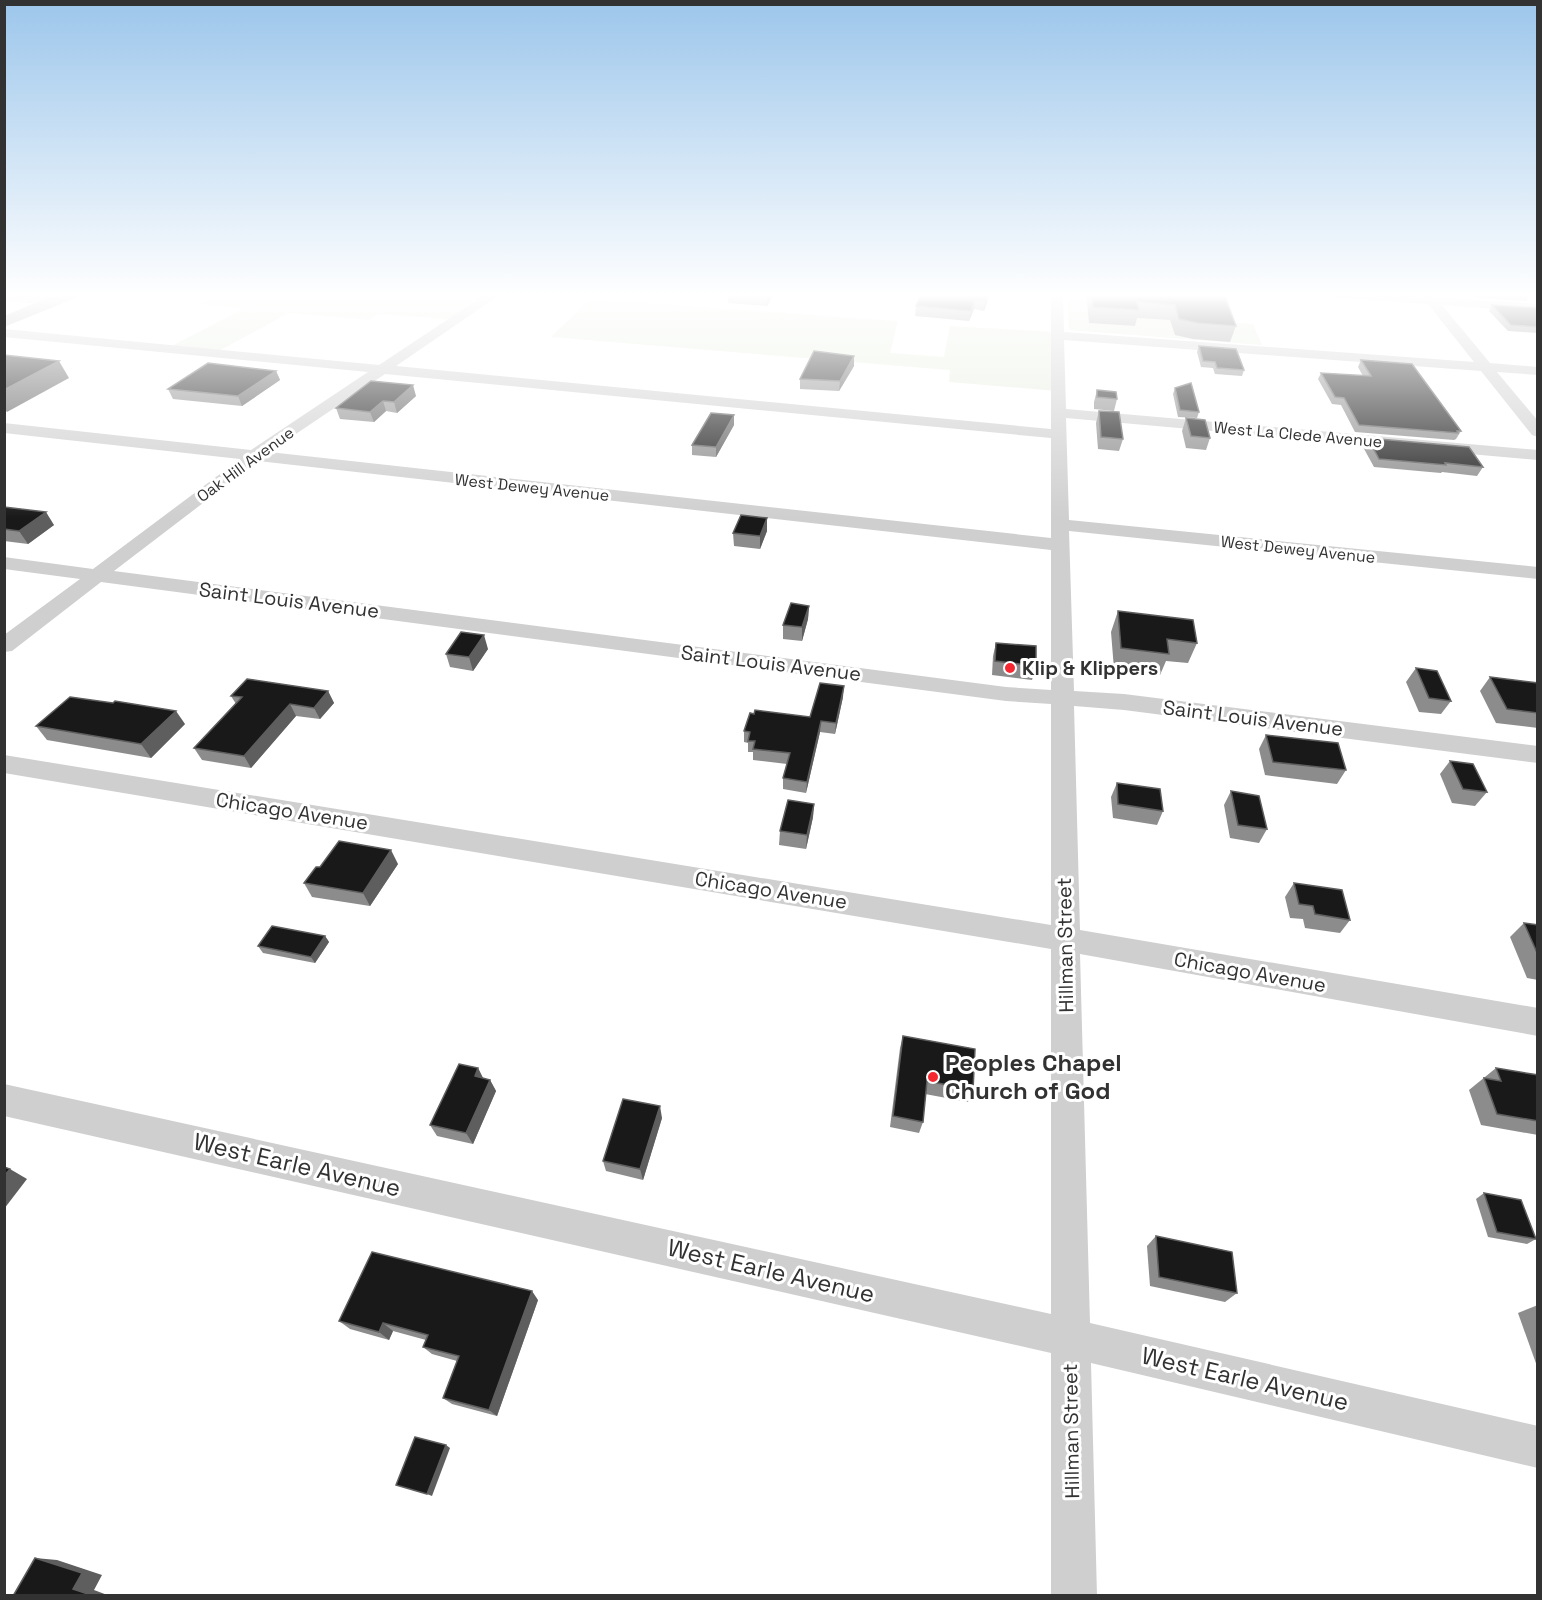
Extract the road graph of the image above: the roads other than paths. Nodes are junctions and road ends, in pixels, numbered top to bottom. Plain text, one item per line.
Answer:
1 (379, 369) edge
2 (382, 369) junction
3 (1057, 369) edge
4 (1486, 369) edge
5 (1507, 369) edge
6 (1538, 371) edge
7 (1058, 413) junction
8 (4, 428) edge
9 (1538, 432) edge
10 (1058, 434) junction
11 (1538, 455) edge
12 (254, 456) junction
13 (1059, 524) junction
14 (1060, 545) junction
15 (4, 563) edge
16 (1538, 573) edge
17 (98, 575) junction
18 (4, 646) edge
19 (1062, 698) junction
20 (1538, 755) edge
21 (4, 764) edge
22 (1065, 939) junction
23 (1538, 1022) edge
24 (4, 1100) edge
25 (1070, 1338) junction
26 (1538, 1447) edge
27 (1074, 1596) edge

1 - 2 street
2 - 10 street
2 - 12 street, Oak Hill Avenue
3 - 7 street, Hillman Street
4 - 9 street
5 - 6 street
7 - 10 street, Hillman Street
7 - 11 street, West La Clede Avenue
8 - 12 street, West Dewey Avenue
10 - 13 street, Hillman Street
12 - 14 street, West Dewey Avenue
12 - 17 street, Oak Hill Avenue
13 - 14 street, Hillman Street
13 - 16 street, West Dewey Avenue
14 - 19 street, Hillman Street
15 - 17 street, Saint Louis Avenue
17 - 18 street, Oak Hill Avenue
17 - 19 street, Saint Louis Avenue
19 - 20 street, Saint Louis Avenue
19 - 22 street, Hillman Street
21 - 22 street, Chicago Avenue
22 - 23 street, Chicago Avenue
22 - 25 street, Hillman Street
24 - 25 street, West Earle Avenue
25 - 26 street, West Earle Avenue
25 - 27 street, Hillman Street

